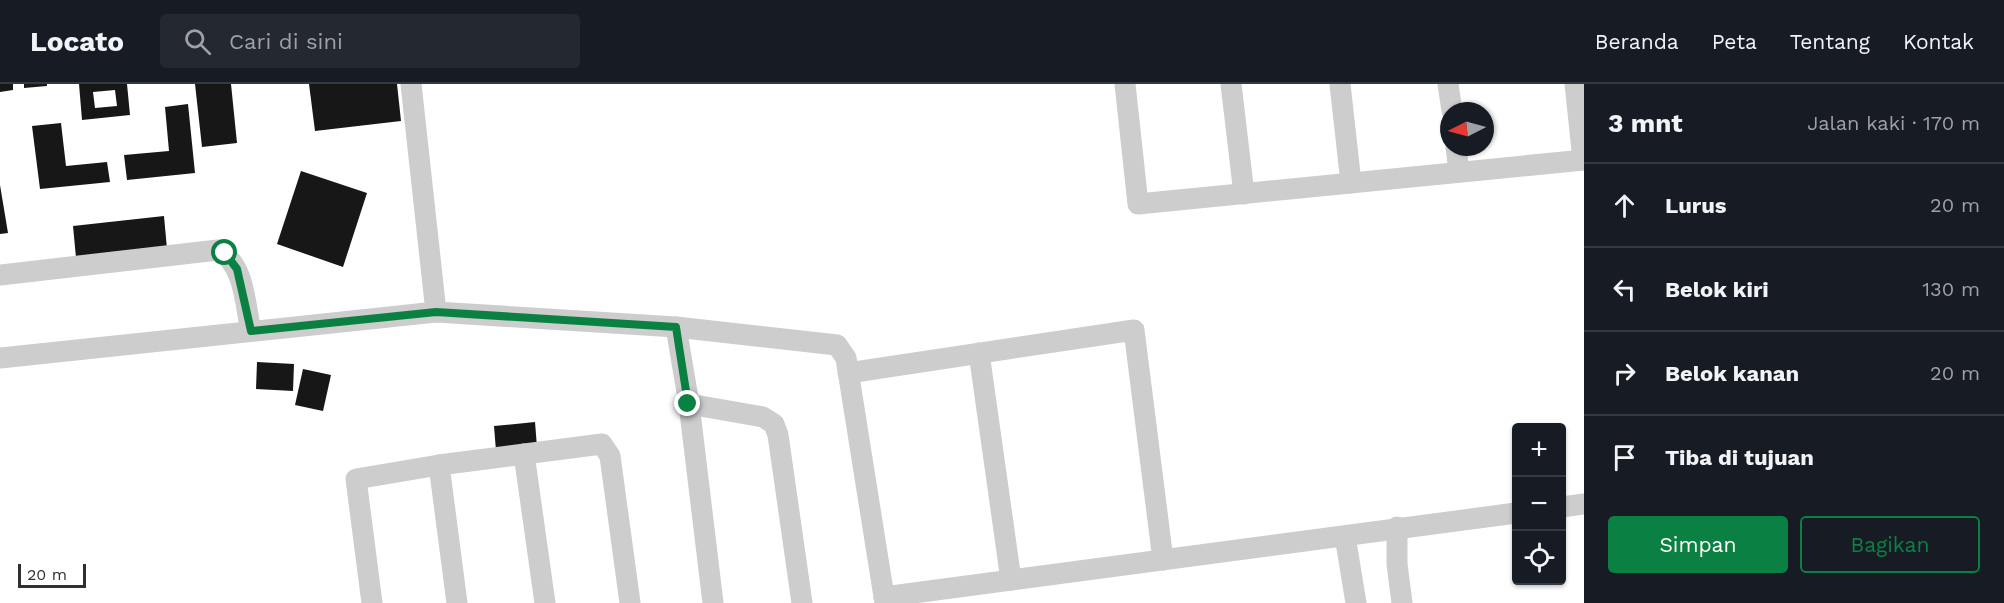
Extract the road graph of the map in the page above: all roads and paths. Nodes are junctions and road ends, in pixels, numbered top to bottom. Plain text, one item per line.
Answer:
1 (411, 84) edge
2 (1125, 84) edge
3 (1231, 84) edge
4 (1340, 84) edge
5 (1448, 84) edge
6 (1575, 84) edge
7 (1451, 102) edge
8 (1457, 156) edge
9 (1584, 160) edge
10 (1459, 172) junction
11 (1351, 183) junction
12 (1244, 194) junction
13 (0, 275) edge
14 (436, 312) junction
15 (676, 327) junction
16 (251, 331) junction
17 (979, 353) junction
18 (0, 358) edge
19 (848, 373) junction
20 (688, 404) junction
21 (524, 454) junction
22 (438, 465) junction
23 (1584, 504) edge
24 (1566, 506) edge
25 (1512, 513) edge
26 (1397, 527) junction
27 (1345, 536) junction
28 (1163, 561) junction
29 (1011, 580) junction
30 (885, 600) edge
31 (372, 603) edge
32 (457, 603) edge
33 (545, 603) edge
34 (630, 603) edge
35 (713, 603) edge
36 (802, 603) edge
37 (1356, 603) edge
38 (1402, 603) edge

1 - 14 street
2 - 12 street
3 - 12 street
4 - 11 street
5 - 7 street
6 - 9 street
8 - 10 street
9 - 10 street
10 - 11 street
11 - 12 street
13 - 16 street
14 - 15 street
14 - 16 street
15 - 19 street
15 - 20 street
16 - 18 street
17 - 19 street
17 - 28 street
17 - 29 street
19 - 30 street
20 - 35 street
20 - 36 street
21 - 22 street
21 - 33 street
21 - 34 street
22 - 31 street
22 - 32 street
23 - 24 street
25 - 26 street
26 - 27 street
26 - 38 street
27 - 28 street
27 - 37 street
28 - 29 street
29 - 30 street

